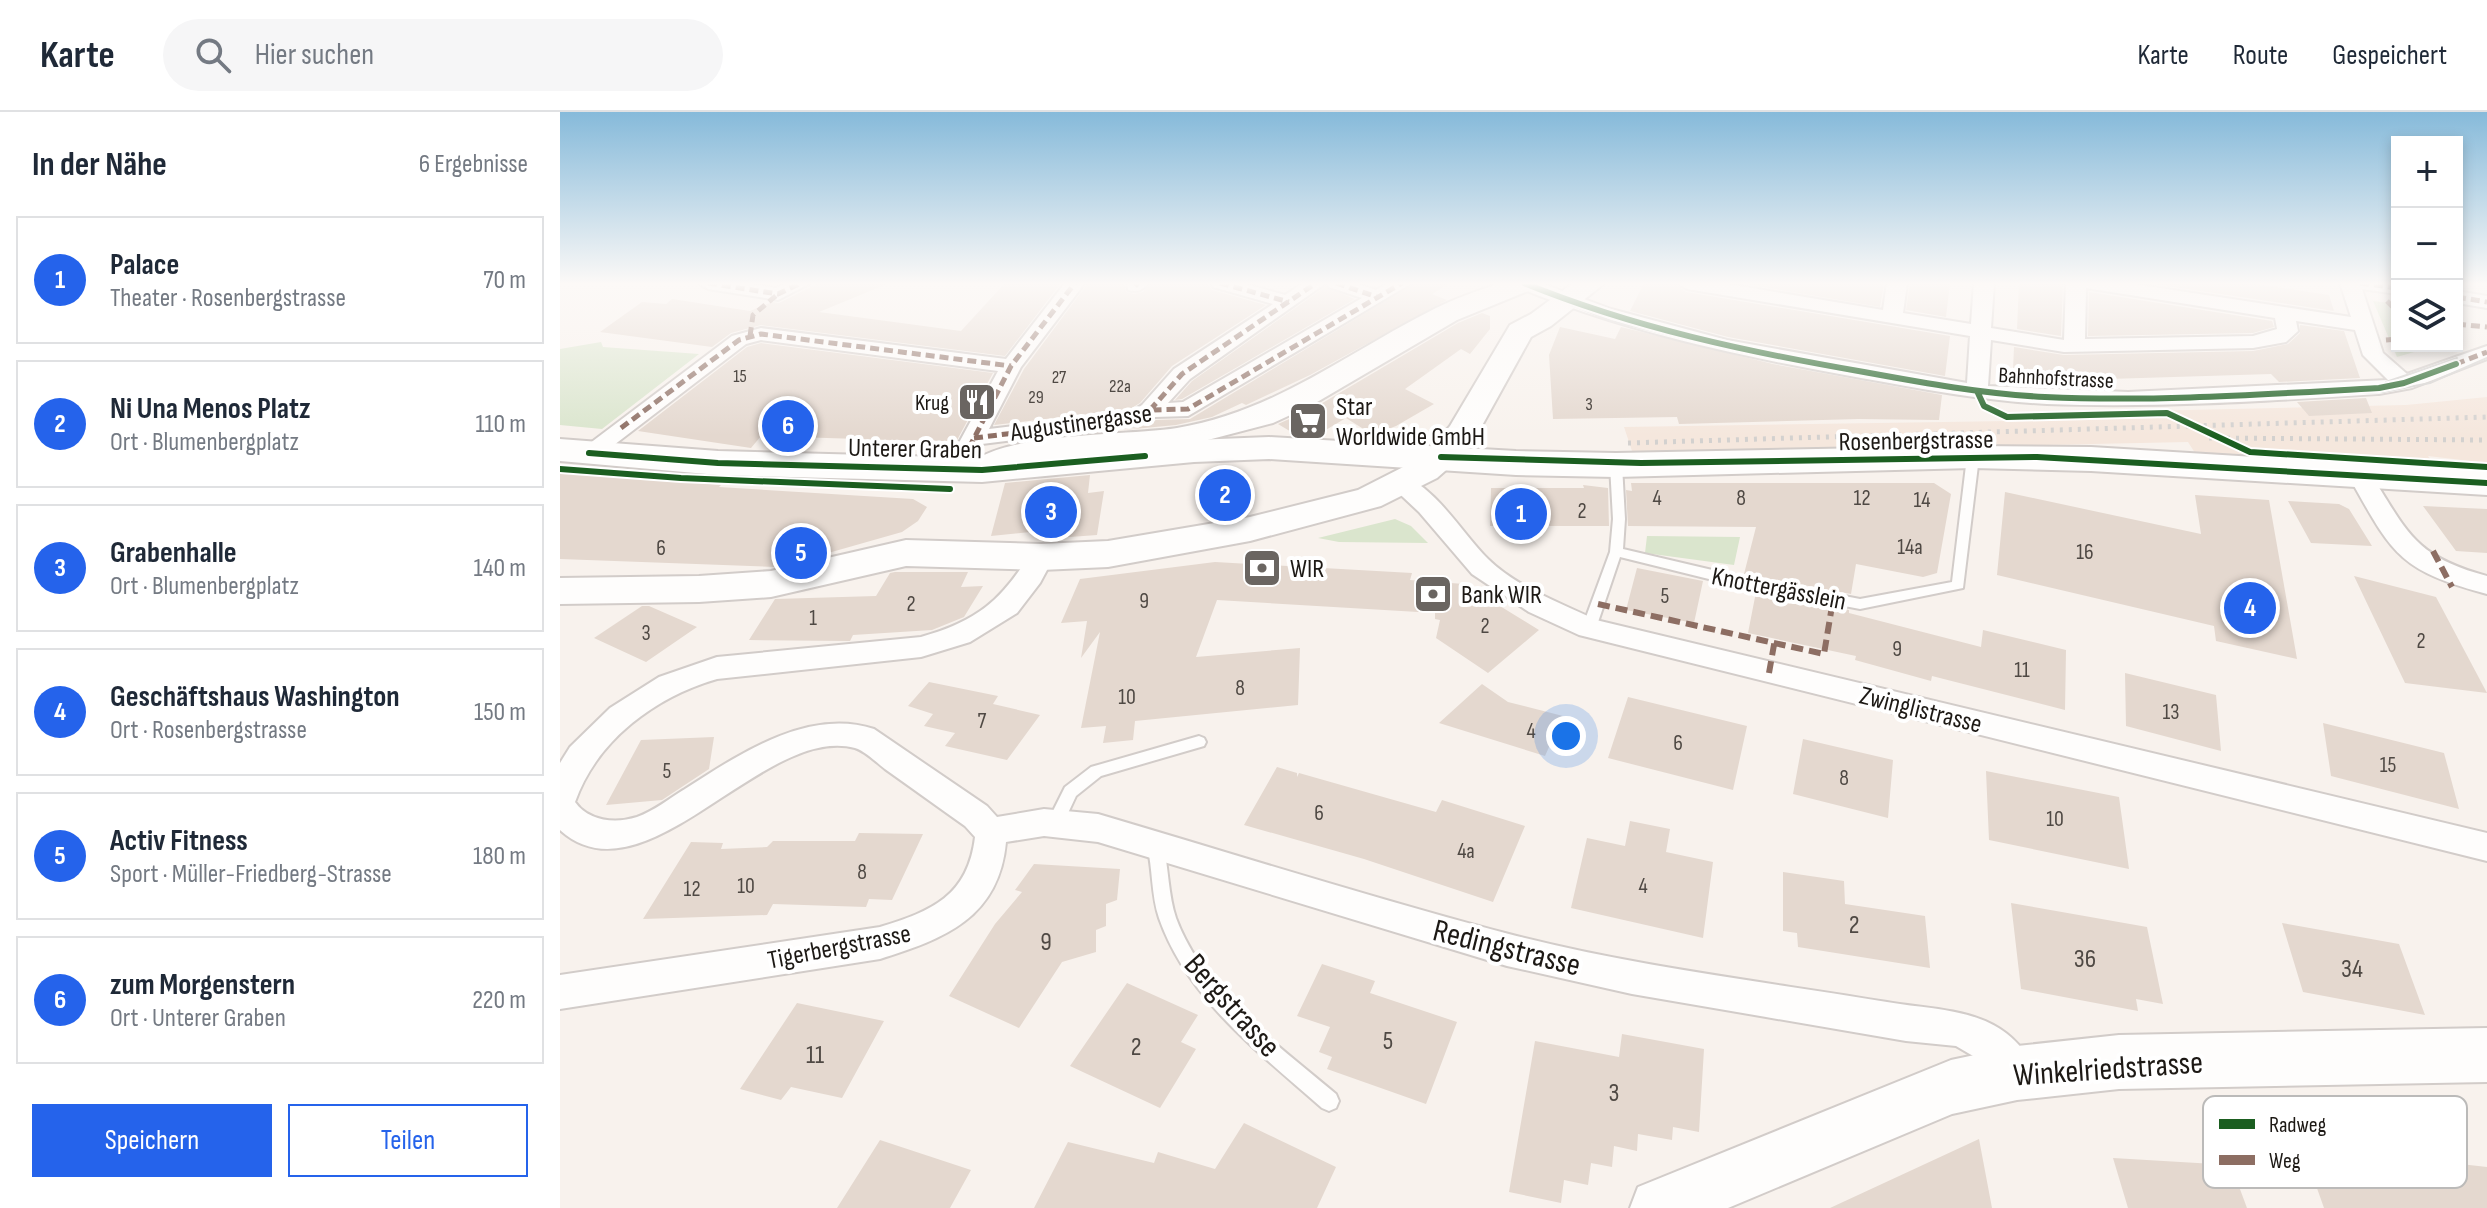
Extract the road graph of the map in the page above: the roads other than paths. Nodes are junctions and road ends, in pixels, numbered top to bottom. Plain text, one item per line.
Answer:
1 (1036, 334) edge
2 (1241, 334) edge
3 (1323, 334) edge
4 (1412, 334) edge
5 (1518, 334) edge
6 (1676, 334) edge
7 (1981, 334) edge
8 (1989, 334) edge
9 (2075, 334) edge
10 (2284, 334) edge
11 (2365, 334) edge
12 (750, 336) joint
13 (2075, 346) junction
14 (2487, 352) edge
15 (1011, 366) junction
16 (2404, 383) junction
17 (1977, 391) junction
18 (1150, 410) junction
19 (1196, 421) junction
20 (575, 452) edge
21 (1441, 457) junction
22 (1973, 457) junction
23 (971, 459) junction
24 (1616, 465) junction
25 (2360, 475) junction
26 (1400, 483) junction
27 (2487, 483) edge
28 (1616, 552) junction
29 (1041, 557) junction
30 (2487, 585) edge
31 (560, 591) edge
32 (1589, 628) junction
33 (593, 742) junction
34 (1199, 742) dead end
35 (560, 746) edge
36 (560, 804) edge
37 (1056, 821) junction
38 (991, 833) junction
39 (1155, 845) junction
40 (2487, 847) edge
41 (560, 992) edge
42 (2487, 1055) edge
43 (2017, 1073) junction
44 (1329, 1101) dead end
45 (1659, 1208) edge

1 - 15 street
2 - 18 street
3 - 19 street, Augustinergasse
4 - 19 street, Unterer Graben
5 - 21 street
6 - 17 street, Bahnhofstrasse
7 - 17 street
8 - 13 street
9 - 13 street
10 - 13 street
11 - 16 street
12 - 15 street
12 - 20 street
14 - 16 street, Bahnhofstrasse
15 - 23 street
16 - 17 street, Bahnhofstrasse
18 - 19 street, Augustinergasse
18 - 23 street, Augustinergasse
19 - 23 street, Unterer Graben
20 - 23 main road, Unterer Graben
21 - 23 main road, Unterer Graben
21 - 24 main road, Rosenbergstrasse
21 - 26 street
22 - 24 main road, Rosenbergstrasse
22 - 25 main road, Rosenbergstrasse
22 - 28 lane, Knottergässlein
24 - 28 lane
25 - 27 main road, Rosenbergstrasse
25 - 30 street
26 - 29 street
26 - 32 street, Zwinglistrasse
28 - 32 lane
29 - 31 street
29 - 33 street
32 - 40 street, Zwinglistrasse
33 - 35 street
33 - 36 street
34 - 37 lane
36 - 38 street
37 - 38 street, Redingstrasse
37 - 39 street, Redingstrasse
38 - 41 street, Tigerbergstrasse
39 - 43 street, Redingstrasse
39 - 44 lane, Bergstrasse
42 - 43 street, Winkelriedstrasse
43 - 45 street, Winkelriedstrasse

